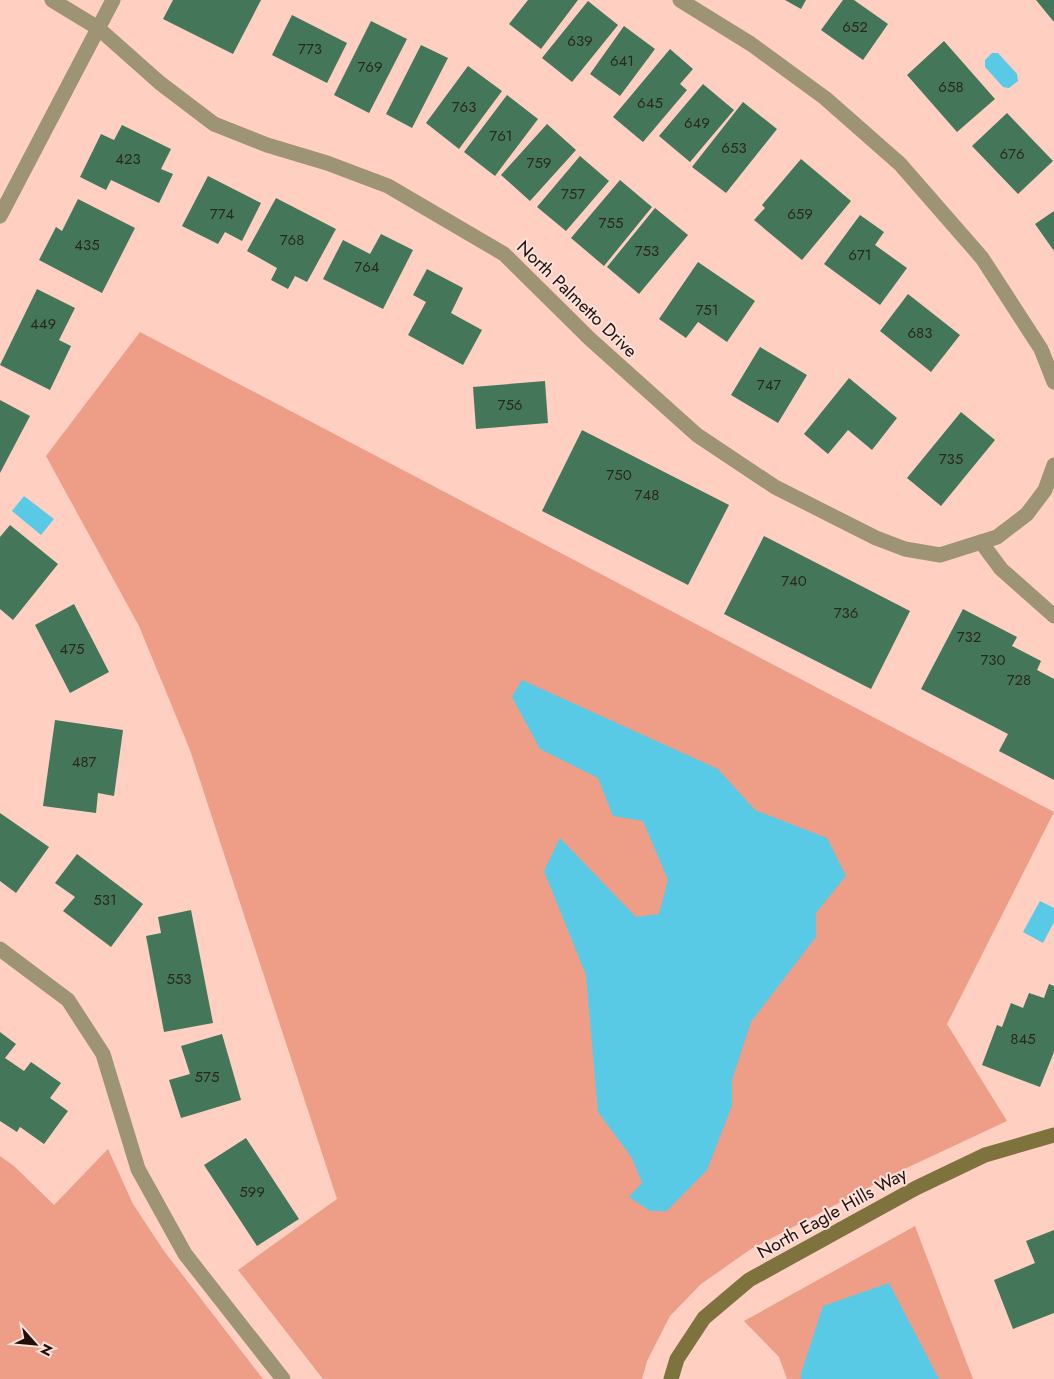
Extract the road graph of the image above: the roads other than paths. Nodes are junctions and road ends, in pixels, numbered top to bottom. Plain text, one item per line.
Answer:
1 (52, 0) edge
2 (113, 0) edge
3 (680, 0) edge
4 (98, 28) junction
5 (0, 216) edge
6 (1054, 382) edge
7 (1054, 465) edge
8 (981, 542) junction
9 (1054, 616) edge
10 (0, 949) edge
11 (1054, 1135) edge
12 (283, 1379) edge
13 (671, 1379) edge

1 - 4 street, North Palmetto Drive
2 - 4 street
3 - 6 street
4 - 5 street
4 - 8 street, North Palmetto Drive
7 - 8 street, North Palmetto Drive
8 - 9 street
10 - 12 street
11 - 13 street, North Eagle Hills Way

